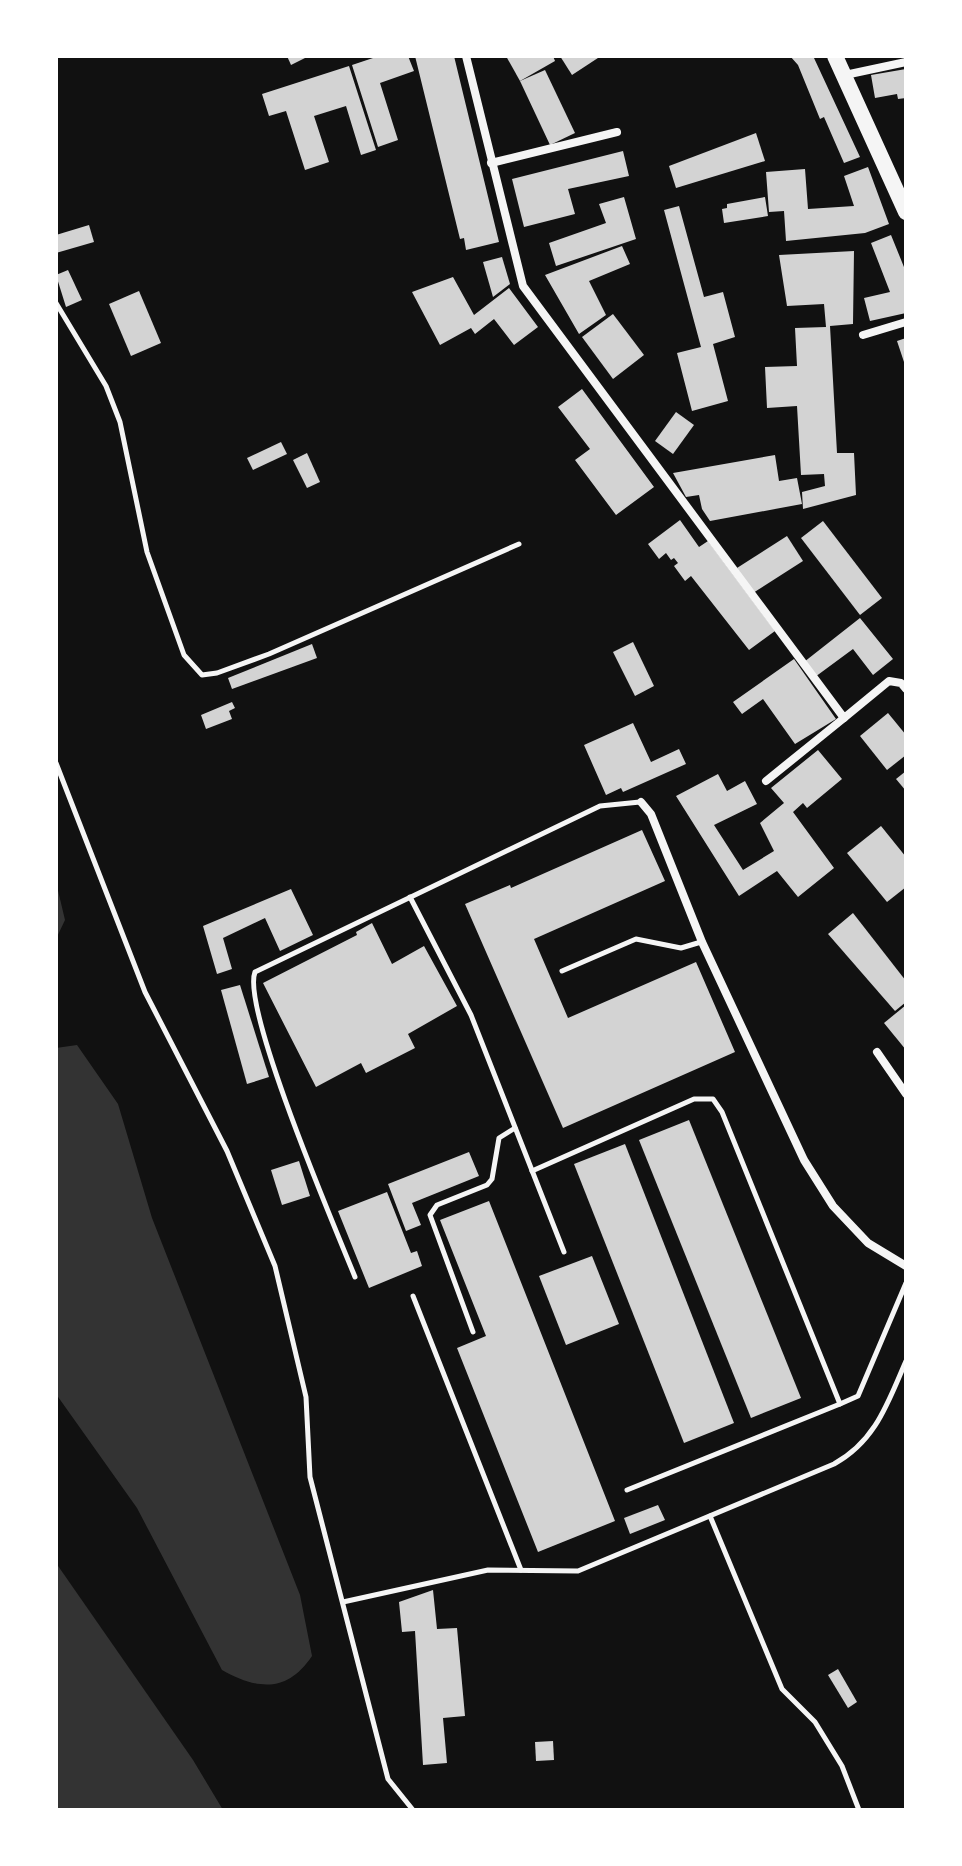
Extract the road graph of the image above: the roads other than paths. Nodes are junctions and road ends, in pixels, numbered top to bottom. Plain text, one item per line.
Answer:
1 (466, 56) edge
2 (835, 56) edge
3 (906, 62) edge
4 (845, 75) junction
5 (617, 132) dead end
6 (491, 163) junction
7 (906, 212) edge
8 (56, 303) edge
9 (906, 322) edge
10 (863, 335) dead end
11 (519, 544) dead end
12 (906, 689) edge
13 (844, 718) junction
14 (56, 763) edge
15 (766, 781) dead end
16 (641, 802) joint
17 (410, 897) junction
18 (702, 942) junction
19 (562, 971) dead end
20 (877, 1052) dead end
21 (906, 1094) edge
22 (515, 1128) junction
23 (532, 1171) junction
24 (564, 1252) dead end
25 (906, 1266) edge
26 (355, 1277) dead end
27 (906, 1283) edge
28 (413, 1296) dead end
29 (473, 1332) dead end
30 (906, 1361) edge
31 (840, 1404) junction
32 (627, 1490) dead end
33 (710, 1516) junction
34 (521, 1570) junction
35 (343, 1602) junction
36 (413, 1810) edge
37 (859, 1810) edge

1 - 6 street
2 - 4 main road
3 - 4 street
4 - 7 main road
5 - 6 street
6 - 13 street
8 - 11 lane
9 - 10 street
12 - 13 street
13 - 15 street
14 - 35 lane
16 - 17 lane
16 - 18 street
17 - 22 lane
17 - 26 lane
18 - 19 lane
18 - 25 street
20 - 21 street
22 - 23 lane
22 - 29 lane
23 - 24 lane
23 - 31 lane
27 - 31 lane
28 - 34 lane
30 - 33 lane
31 - 32 lane
33 - 34 lane
33 - 37 lane
34 - 35 lane
35 - 36 lane

